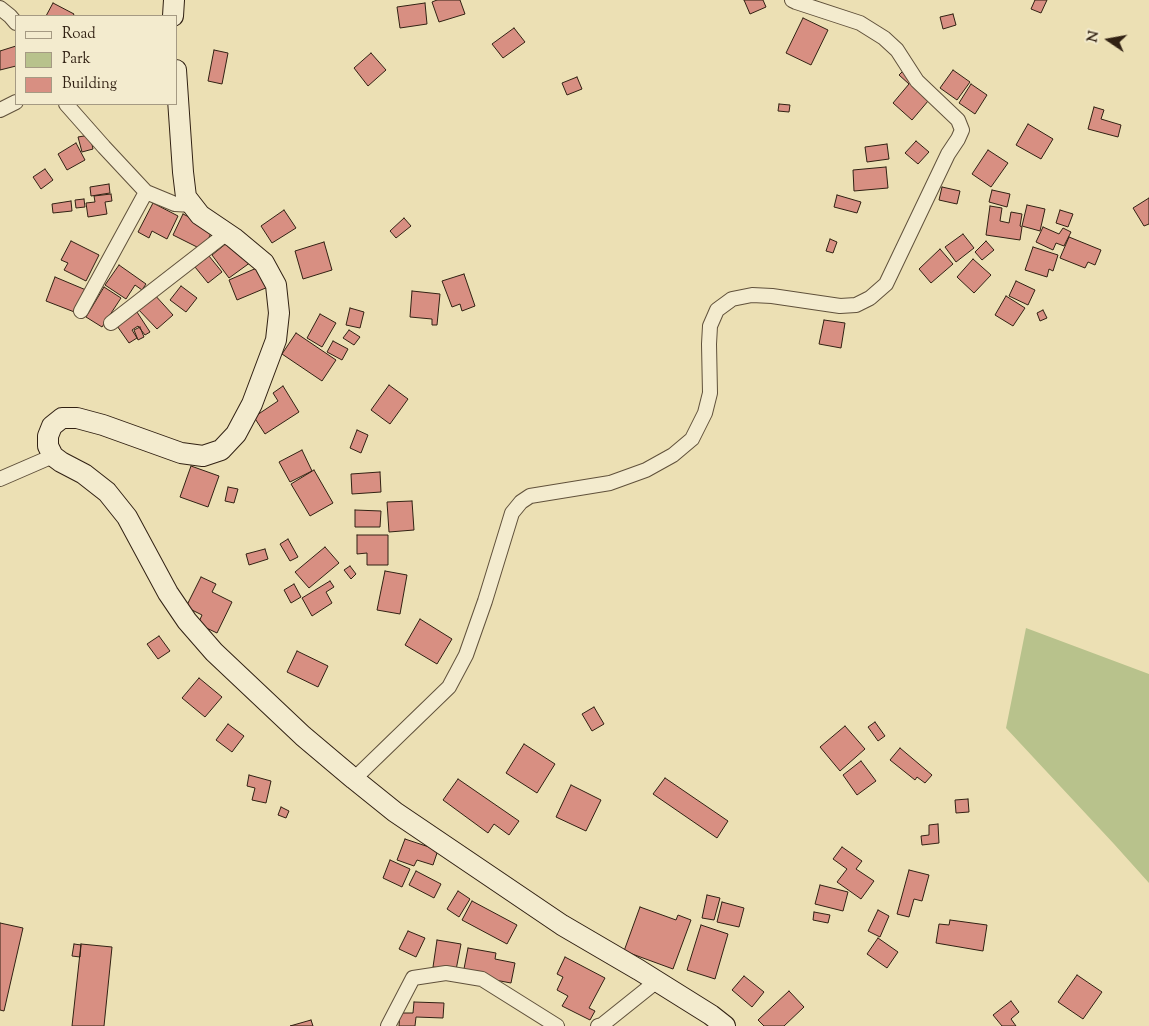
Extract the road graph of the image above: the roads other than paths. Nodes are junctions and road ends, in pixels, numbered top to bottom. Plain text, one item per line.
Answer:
1 (174, 0) edge
2 (792, 0) edge
3 (0, 8) edge
4 (174, 15) edge
5 (15, 22) edge
6 (178, 99) edge
7 (15, 102) edge
8 (67, 105) edge
9 (0, 110) edge
10 (146, 192) junction
11 (192, 205) junction
12 (227, 233) junction
13 (81, 311) dead end
14 (111, 323) dead end
15 (53, 456) junction
16 (0, 479) edge
17 (354, 780) junction
18 (657, 981) junction
19 (388, 1026) edge
20 (557, 1026) edge
21 (598, 1026) edge
22 (724, 1026) edge

1 - 4 street
2 - 17 street
3 - 5 street
6 - 11 street
7 - 9 street
8 - 10 street
10 - 11 street
10 - 13 street
11 - 12 street
12 - 14 street
12 - 15 street
15 - 16 street
15 - 17 street
17 - 18 street
18 - 21 street
18 - 22 street
19 - 20 street

